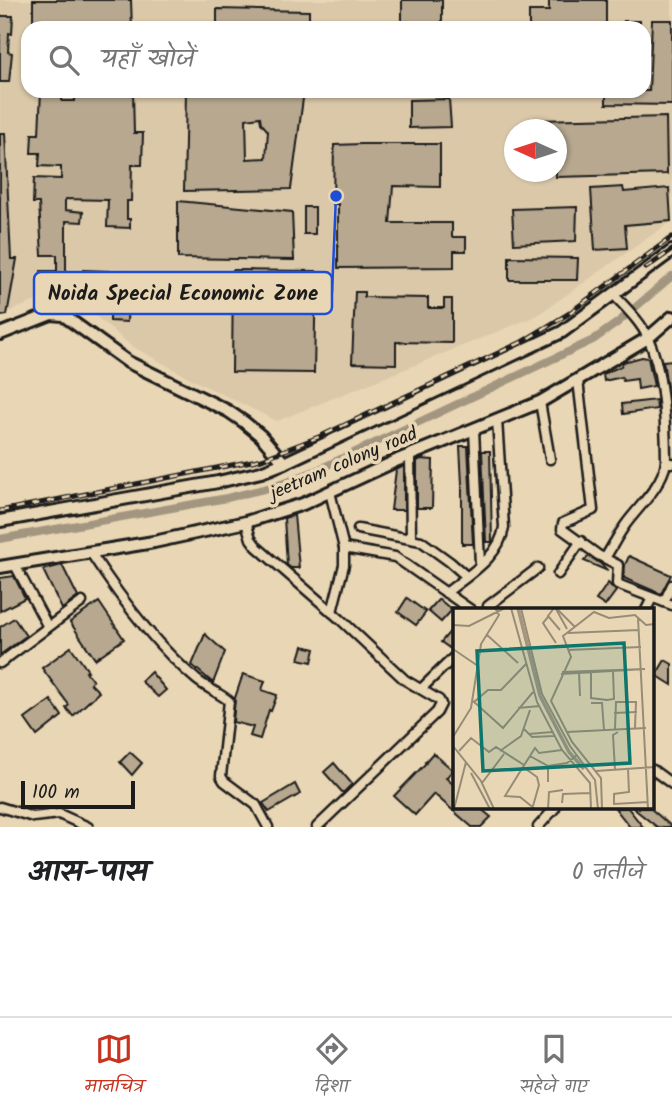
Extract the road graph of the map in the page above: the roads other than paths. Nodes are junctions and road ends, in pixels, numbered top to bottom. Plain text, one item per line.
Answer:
1 (672, 251) edge
2 (616, 297) junction
3 (672, 317) edge
4 (0, 334) edge
5 (648, 338) junction
6 (578, 380) junction
7 (540, 402) junction
8 (497, 419) junction
9 (474, 429) junction
10 (410, 455) junction
11 (550, 459) dead end
12 (284, 463) junction
13 (669, 463) edge
14 (330, 492) junction
15 (0, 521) edge
16 (246, 522) junction
17 (358, 529) dead end
18 (411, 538) junction
19 (581, 541) junction
20 (344, 548) junction
21 (91, 553) junction
22 (605, 558) junction
23 (480, 564) junction
24 (15, 565) junction
25 (0, 567) edge
26 (538, 568) dead end
27 (558, 574) dead end
28 (466, 576) junction
29 (672, 585) edge
30 (446, 593) junction
31 (652, 598) junction
32 (82, 602) dead end
33 (668, 604) edge
34 (468, 608) edge
35 (488, 608) edge
36 (647, 608) edge
37 (332, 612) junction
38 (48, 627) junction
39 (453, 658) edge
40 (0, 663) edge
41 (421, 689) junction
42 (654, 771) edge
43 (672, 785) edge
44 (0, 807) edge
45 (553, 810) edge
46 (86, 827) edge
47 (268, 827) edge
48 (317, 827) edge
49 (539, 827) edge

1 - 2 street
2 - 5 street
2 - 12 street
3 - 5 street, jeetram colony road
4 - 12 street
5 - 6 street, jeetram colony road
5 - 13 street
6 - 7 street, jeetram colony road
6 - 19 street
7 - 8 street, jeetram colony road
7 - 11 street
8 - 9 street, jeetram colony road
8 - 23 street
9 - 10 street, jeetram colony road
9 - 23 street
10 - 14 street, jeetram colony road
10 - 18 street
12 - 15 street
13 - 22 street
14 - 16 street, jeetram colony road
14 - 20 street
16 - 21 street, jeetram colony road
16 - 37 street
17 - 18 street
18 - 28 street
19 - 22 street
19 - 27 street
20 - 30 street
20 - 37 street
21 - 24 street, jeetram colony road
21 - 47 street
22 - 31 street
23 - 28 street
24 - 25 street, jeetram colony road
24 - 38 street
26 - 35 street
28 - 30 street
29 - 33 street
30 - 34 street
31 - 33 street
31 - 36 street
32 - 38 street
37 - 41 street
38 - 40 street
39 - 41 street
41 - 48 street
42 - 43 street
44 - 46 street
45 - 49 street

